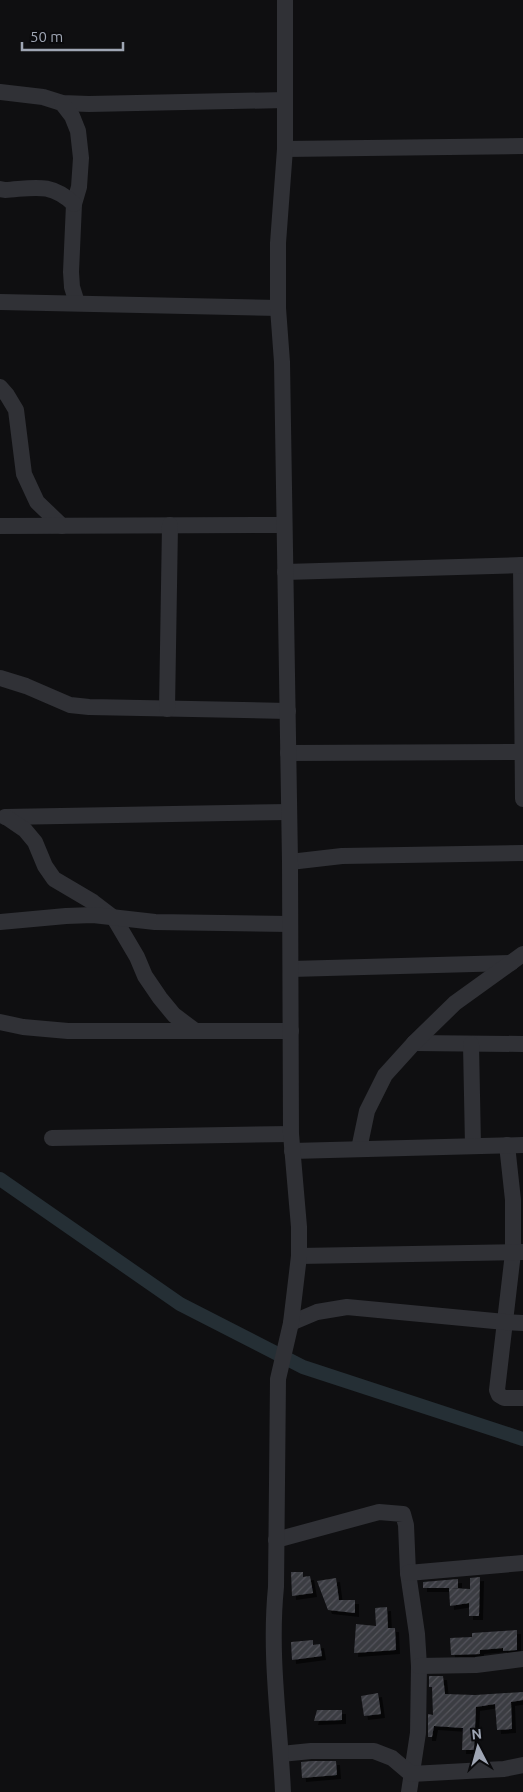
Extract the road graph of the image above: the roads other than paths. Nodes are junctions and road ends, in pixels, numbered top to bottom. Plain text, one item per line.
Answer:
1 (285, 0) edge
2 (0, 92) edge
3 (285, 100) junction
4 (62, 103) junction
5 (523, 146) edge
6 (285, 149) junction
7 (0, 188) edge
8 (74, 204) junction
9 (0, 302) edge
10 (77, 303) junction
11 (278, 308) junction
12 (0, 387) edge
13 (170, 525) junction
14 (284, 525) junction
15 (0, 526) edge
16 (62, 526) junction
17 (522, 565) edge
18 (285, 572) junction
19 (522, 649) edge
20 (0, 678) edge
21 (167, 709) junction
22 (288, 711) junction
23 (288, 752) junction
24 (522, 752) edge
25 (523, 799) edge
26 (289, 812) junction
27 (3, 817) edge
28 (523, 853) edge
29 (290, 862) junction
30 (114, 918) junction
31 (0, 922) edge
32 (290, 924) junction
33 (517, 959) edge
34 (291, 969) junction
35 (0, 1022) edge
36 (194, 1030) junction
37 (291, 1031) junction
38 (414, 1043) junction
39 (471, 1044) junction
40 (523, 1044) edge
41 (291, 1134) junction
42 (52, 1138) dead end
43 (515, 1145) edge
44 (473, 1146) junction
45 (360, 1149) junction
46 (292, 1151) junction
47 (518, 1252) edge
48 (299, 1256) junction
49 (506, 1322) junction
50 (523, 1322) edge
51 (291, 1324) junction
52 (523, 1398) edge
53 (276, 1540) junction
54 (523, 1563) edge
55 (408, 1573) junction
56 (523, 1659) edge
57 (419, 1666) junction
58 (281, 1754) junction
59 (523, 1765) edge
60 (411, 1774) junction
61 (283, 1792) edge
62 (409, 1792) edge

1 - 3 street
2 - 4 street
3 - 4 street
3 - 6 street
4 - 8 street
5 - 6 street
6 - 11 street
7 - 8 street
8 - 10 street
9 - 10 street
10 - 11 street
11 - 14 street
12 - 16 street
13 - 14 street
13 - 16 street
13 - 21 street
14 - 18 street
15 - 16 street
17 - 18 street
17 - 19 street
18 - 22 street
19 - 24 street
20 - 21 street
21 - 22 street
22 - 23 street
23 - 24 street
23 - 26 street
24 - 25 street
26 - 27 street
26 - 29 street
27 - 30 street
28 - 29 street
29 - 32 street
30 - 31 street
30 - 32 street
30 - 36 street
32 - 34 street
33 - 34 street
33 - 38 street
34 - 37 street
35 - 36 street
36 - 37 street
37 - 41 street
38 - 39 street
38 - 45 street
39 - 40 street
39 - 44 street
41 - 42 street
41 - 46 street
43 - 44 street
43 - 47 street
44 - 45 street
45 - 46 street
46 - 48 street
47 - 48 street
47 - 49 street
48 - 51 street
49 - 50 street
49 - 51 street
49 - 52 street
51 - 53 street
53 - 55 street
53 - 58 street
54 - 55 street
55 - 57 street
56 - 57 street
57 - 60 street
58 - 60 street
58 - 61 street
59 - 60 street
60 - 62 street

